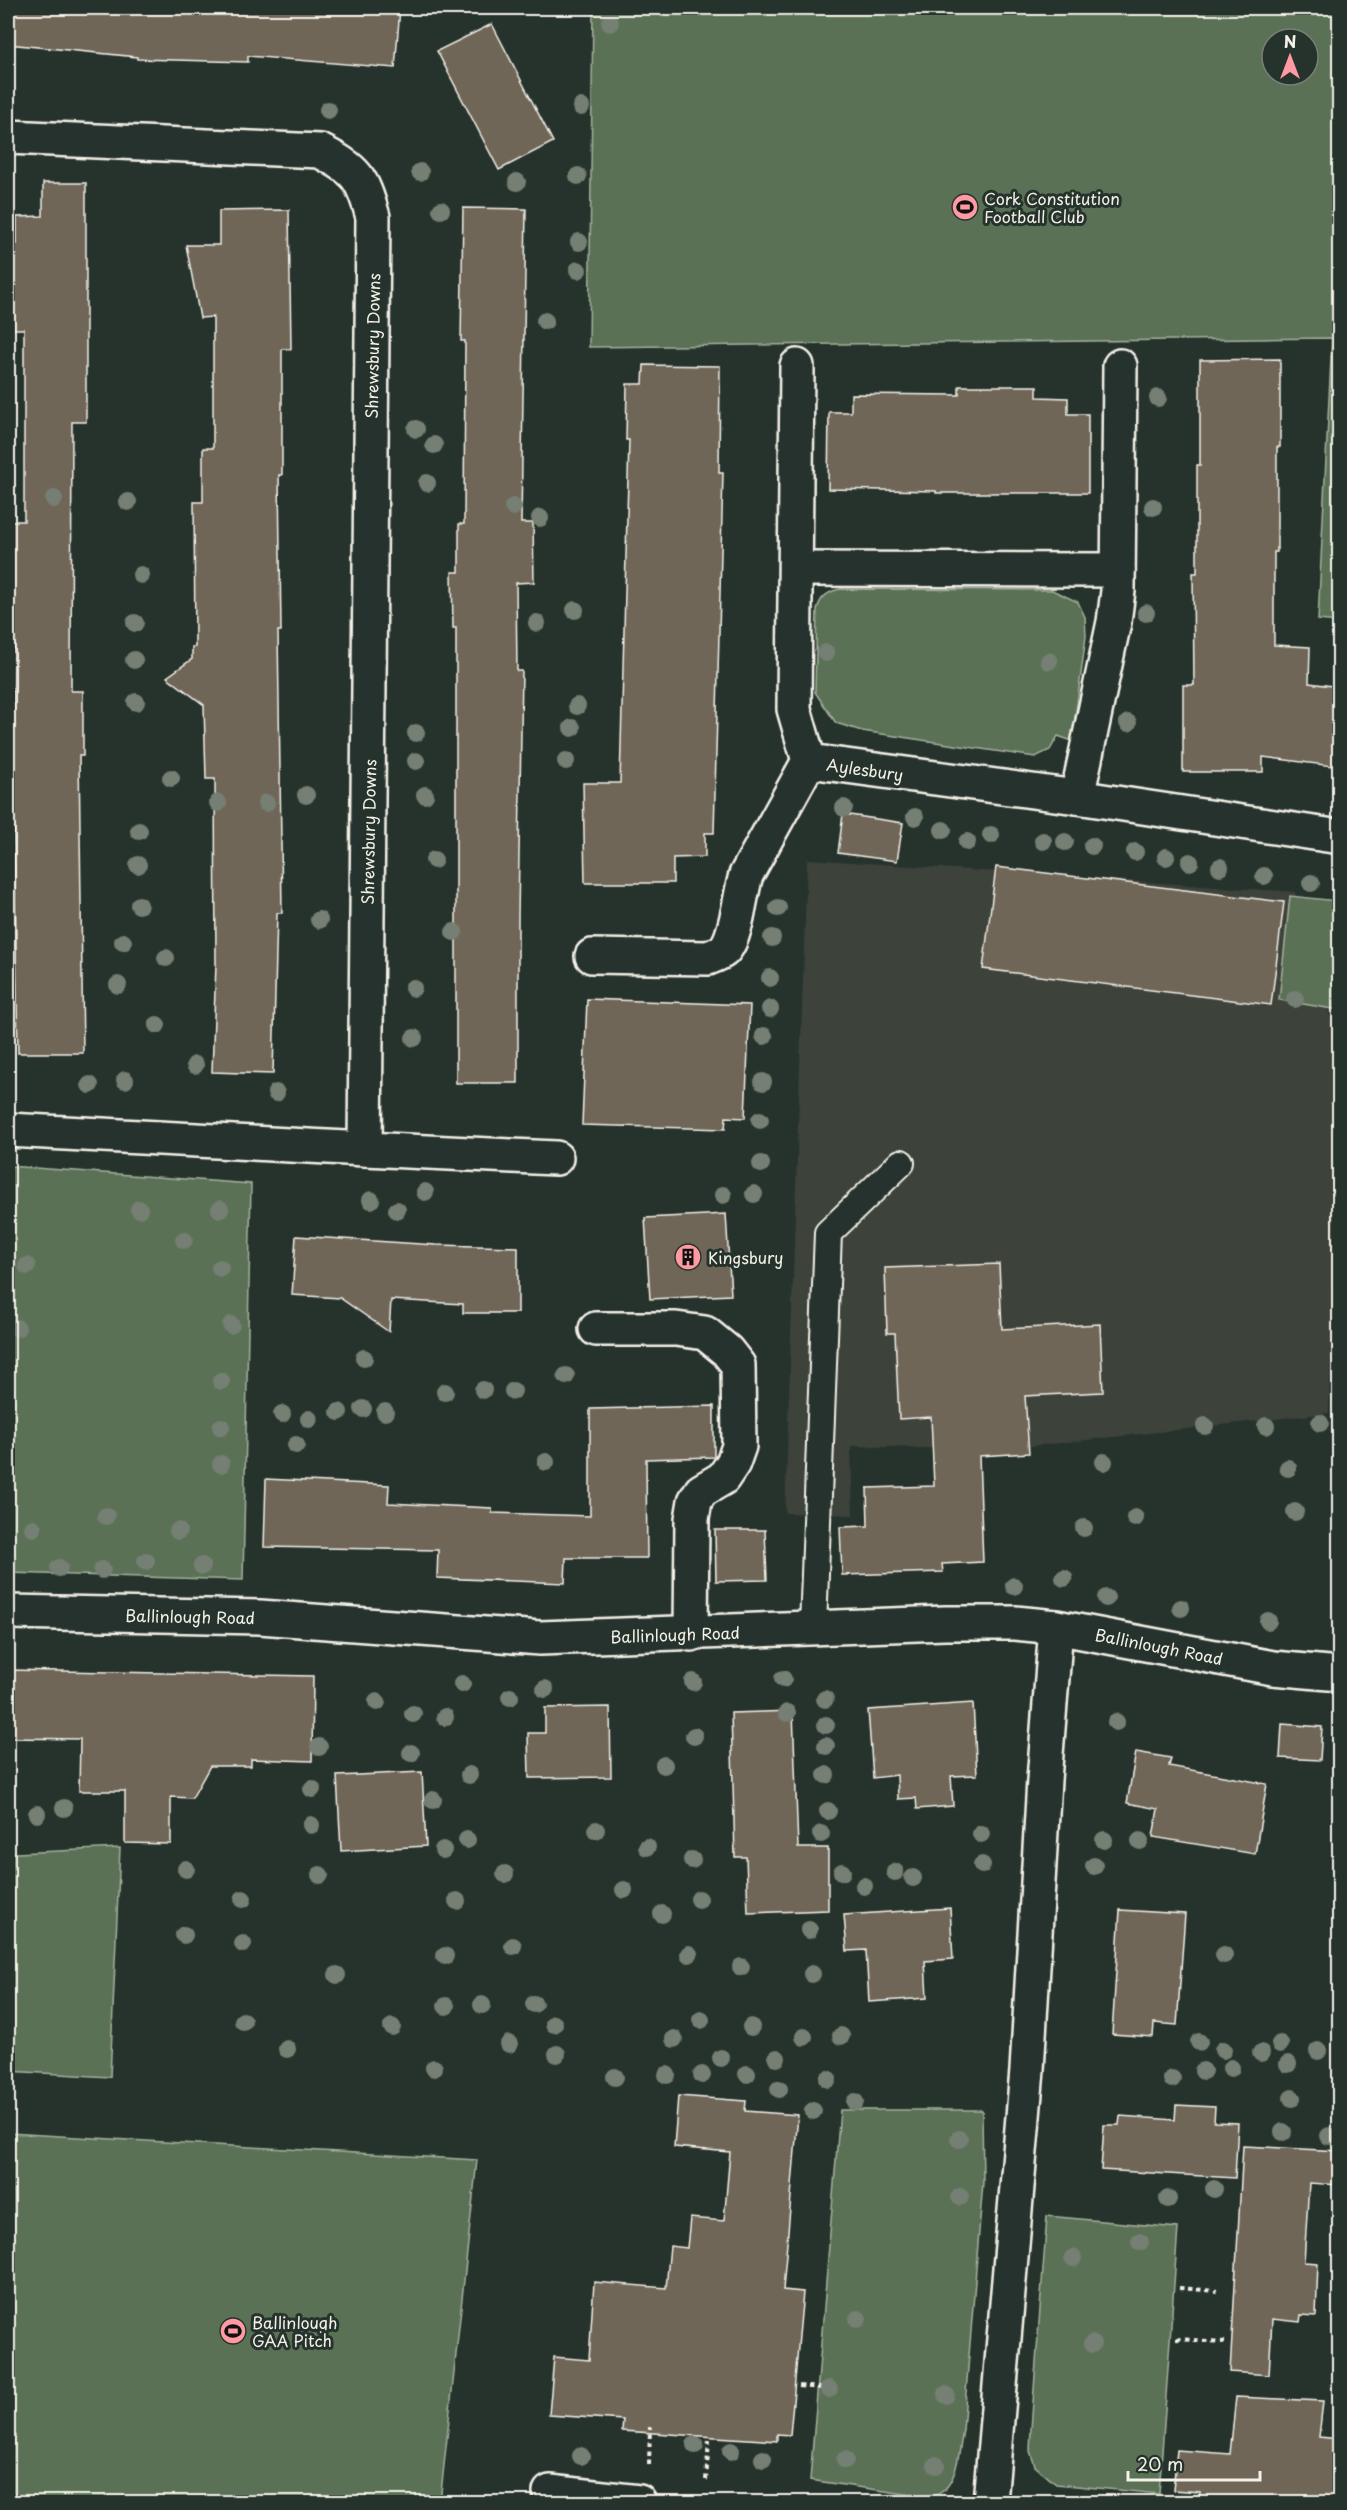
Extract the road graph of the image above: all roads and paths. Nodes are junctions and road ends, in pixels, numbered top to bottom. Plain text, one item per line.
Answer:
1 (8, 137) edge
2 (797, 366) dead end
3 (1120, 366) dead end
4 (796, 569) junction
5 (1118, 570) junction
6 (809, 761) junction
7 (1077, 797) junction
8 (1340, 837) edge
9 (592, 956) dead end
10 (8, 1130) edge
11 (365, 1149) junction
12 (556, 1158) dead end
13 (901, 1163) dead end
14 (596, 1329) dead end
15 (8, 1612) edge
16 (813, 1627) junction
17 (1056, 1627) junction
18 (691, 1634) junction
19 (1340, 1674) edge
20 (1179, 2288) dead end
21 (1217, 2290) dead end
22 (1176, 2338) dead end
23 (1225, 2342) dead end
24 (799, 2386) dead end
25 (821, 2388) dead end
26 (651, 2427) dead end
27 (709, 2440) dead end
28 (706, 2480) dead end
29 (644, 2488) edge
30 (550, 2492) dead end
31 (990, 2502) edge

1 - 11 street, Shrewsbury Downs
2 - 4 street, Aylesbury
3 - 5 street
4 - 5 street
4 - 6 street, Aylesbury
5 - 7 street
6 - 7 street, Aylesbury
6 - 9 street
7 - 8 street, Aylesbury
10 - 11 street
11 - 12 street
13 - 16 lane
14 - 18 street
15 - 18 street, Ballinlough Road
16 - 17 street, Ballinlough Road
16 - 18 street, Ballinlough Road
17 - 19 street, Ballinlough Road
17 - 31 street
20 - 21 path
22 - 23 path
24 - 25 path
26 - 29 path
27 - 28 path
29 - 30 street

